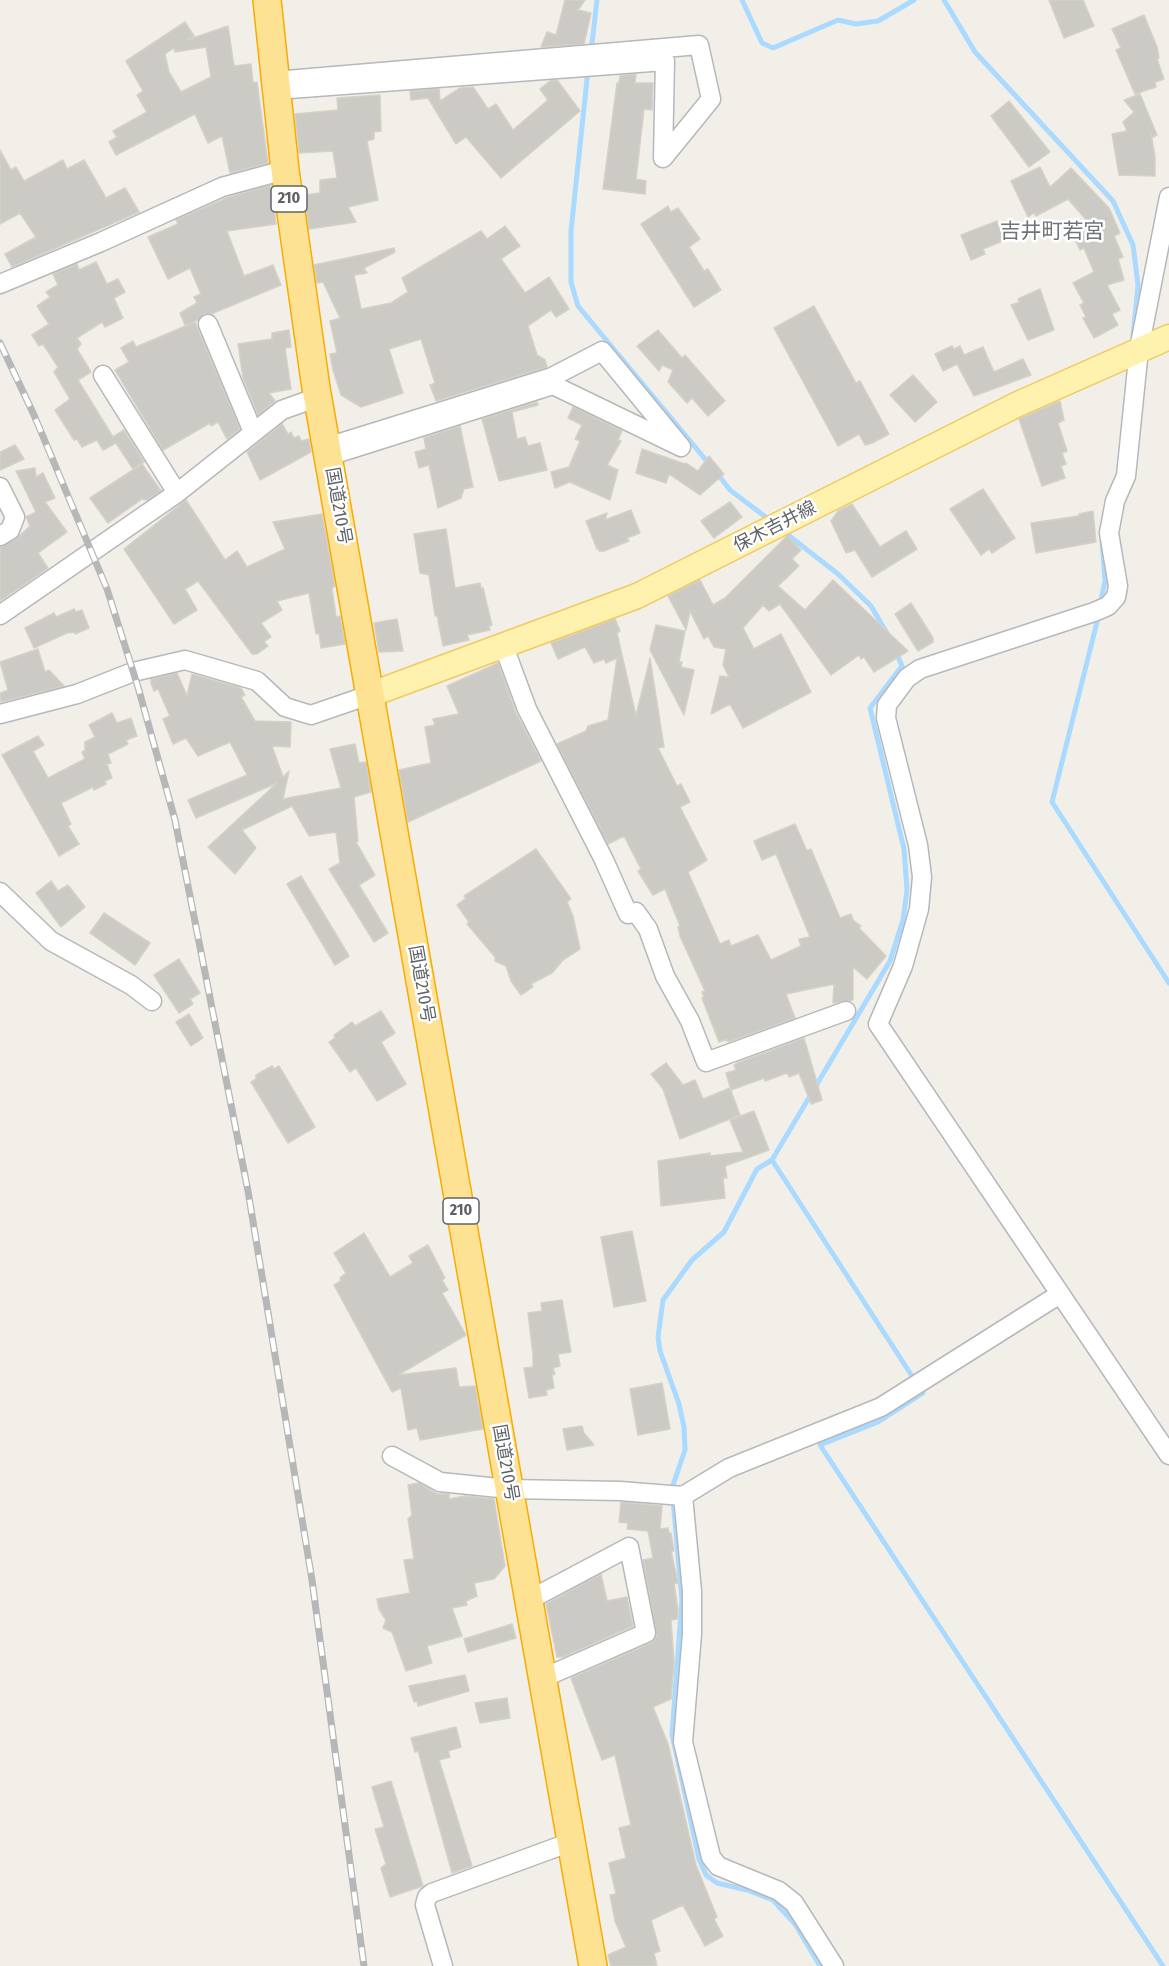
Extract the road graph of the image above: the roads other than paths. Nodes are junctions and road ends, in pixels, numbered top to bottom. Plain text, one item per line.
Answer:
1 (267, 0) edge
2 (276, 85) junction
3 (285, 170) junction
4 (1169, 186) edge
5 (1169, 195) edge
6 (0, 285) edge
7 (208, 324) dead end
8 (1169, 338) edge
9 (1139, 350) junction
10 (103, 375) dead end
11 (318, 397) junction
12 (253, 432) junction
13 (328, 452) junction
14 (0, 487) edge
15 (177, 493) junction
16 (0, 536) edge
17 (0, 615) edge
18 (504, 647) junction
19 (372, 694) junction
20 (0, 714) edge
21 (0, 892) edge
22 (152, 1001) dead end
23 (846, 1011) dead end
24 (1060, 1294) junction
25 (1169, 1455) edge
26 (392, 1456) dead end
27 (509, 1489) junction
28 (676, 1496) junction
29 (529, 1600) junction
30 (543, 1677) junction
31 (571, 1842) junction
32 (443, 1966) edge
33 (593, 1966) edge
34 (834, 1966) edge

1 - 2 highway, 国道210号 / 210
2 - 2 street
2 - 3 highway, 国道210号 / 210
3 - 6 street
3 - 11 highway, 国道210号 / 210
4 - 5 street
5 - 9 street
7 - 12 street
8 - 9 main road, 保木吉井線
9 - 18 main road, 保木吉井線
9 - 24 street
10 - 15 street
11 - 12 street
11 - 13 highway, 国道210号 / 210
12 - 15 street
13 - 13 street
13 - 19 highway, 国道210号 / 210
14 - 16 street
15 - 17 street
18 - 19 main road, 保木吉井線
18 - 23 street
19 - 20 street
19 - 27 highway, 国道210号 / 210
21 - 22 street
24 - 25 street
24 - 28 street
26 - 27 street
27 - 28 street
27 - 29 highway, 国道210号 / 210
28 - 34 street
29 - 30 highway, 国道210号 / 210
29 - 30 street
30 - 31 highway, 国道210号 / 210
31 - 32 street
31 - 33 highway, 国道210号 / 210

